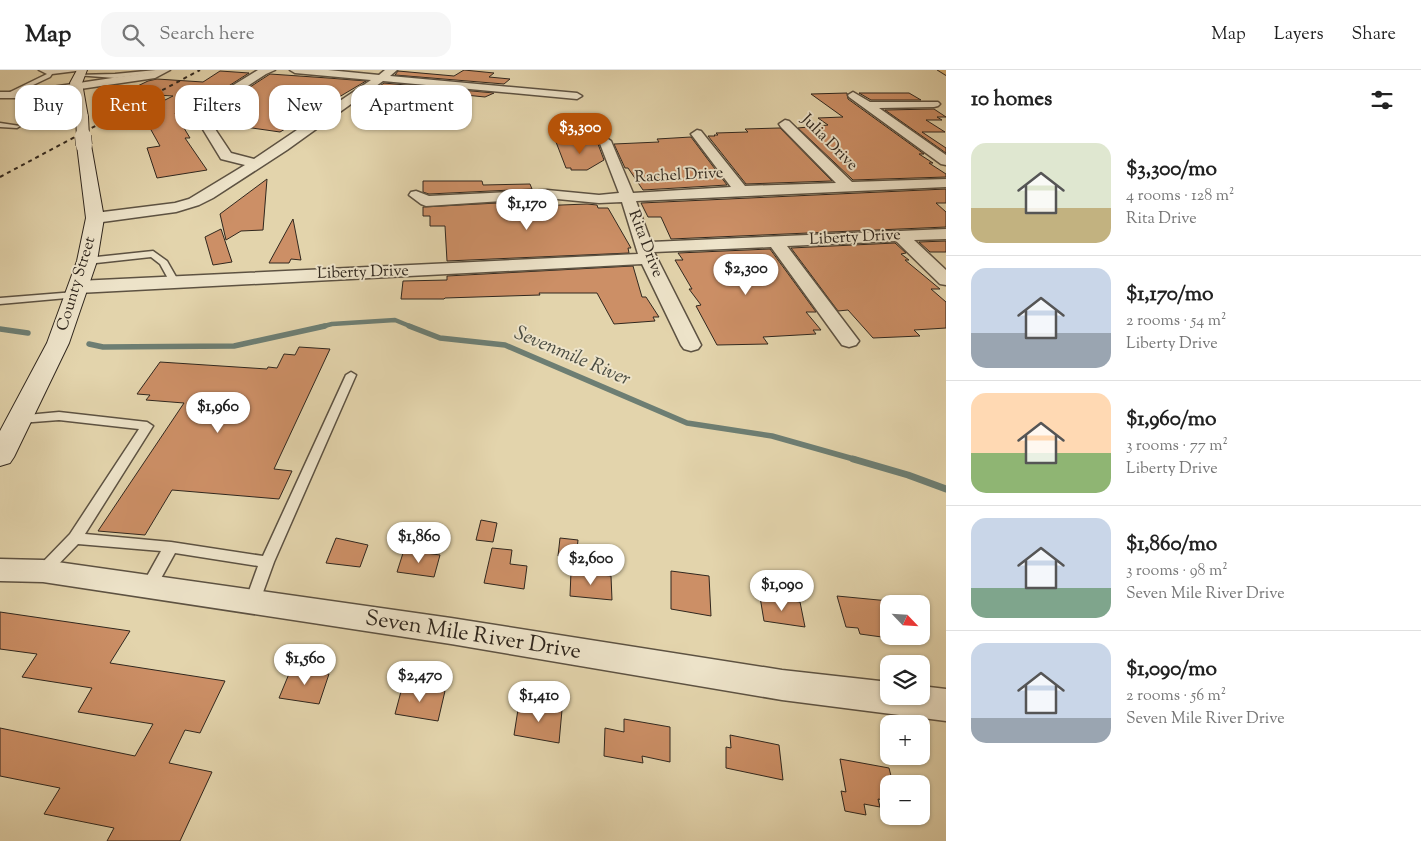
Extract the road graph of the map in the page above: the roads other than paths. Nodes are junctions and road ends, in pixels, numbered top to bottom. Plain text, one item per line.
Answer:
1 (41, 70) edge
2 (165, 70) edge
3 (270, 70) edge
4 (295, 70) edge
5 (392, 70) edge
6 (943, 70) edge
7 (946, 72) edge
8 (50, 73) junction
9 (79, 76) edge
10 (380, 78) junction
11 (853, 95) dead end
12 (3, 96) edge
13 (577, 96) dead end
14 (934, 104) dead end
15 (868, 106) junction
16 (785, 124) dead end
17 (0, 125) edge
18 (15, 126) edge
19 (696, 134) dead end
20 (938, 138) dead end
21 (916, 139) junction
22 (605, 141) dead end
23 (946, 161) edge
24 (256, 164) junction
25 (946, 183) edge
26 (848, 187) junction
27 (741, 191) junction
28 (416, 195) dead end
29 (627, 196) junction
30 (95, 218) junction
31 (946, 234) edge
32 (900, 236) junction
33 (776, 242) junction
34 (646, 253) junction
35 (87, 262) junction
36 (946, 280) edge
37 (174, 282) junction
38 (77, 291) junction
39 (0, 302) edge
40 (849, 341) dead end
41 (691, 345) dead end
42 (351, 375) dead end
43 (20, 419) junction
44 (0, 457) edge
45 (76, 538) junction
46 (171, 547) junction
47 (267, 562) junction
48 (0, 570) edge
49 (43, 571) junction
50 (149, 587) junction
51 (253, 602) junction
52 (946, 705) edge

1 - 8 lane
2 - 9 street
3 - 24 street
4 - 10 street
5 - 10 street
6 - 7 highway
8 - 9 lane
8 - 12 lane
9 - 12 street
9 - 30 main road, County Street, bridge
10 - 13 street
10 - 24 street
11 - 15 street
14 - 15 street
15 - 21 street
16 - 26 street, Julia Drive
17 - 18 lane
19 - 27 street
20 - 21 street
21 - 23 street
22 - 29 street, Rita Drive
24 - 30 street
25 - 26 street, Rachel Drive
26 - 27 street, Rachel Drive
27 - 29 street, Rachel Drive
28 - 29 street, Rachel Drive
29 - 34 street, Rita Drive
30 - 35 main road, County Street
31 - 32 street, Liberty Drive
32 - 33 street, Liberty Drive
32 - 36 street
33 - 34 street, Liberty Drive
33 - 40 street
34 - 37 street, Liberty Drive
34 - 41 street, Rita Drive
35 - 37 lane
35 - 38 main road, County Street
37 - 38 street, Liberty Drive
38 - 39 lane
38 - 43 main road, County Street
42 - 47 lane
43 - 44 main road, County Street
43 - 45 lane
45 - 46 lane
45 - 49 lane
46 - 47 lane
46 - 50 lane
47 - 51 lane
48 - 49 street, Seven Mile River Drive
49 - 50 street, Seven Mile River Drive
50 - 51 street, Seven Mile River Drive
51 - 52 street, Seven Mile River Drive

